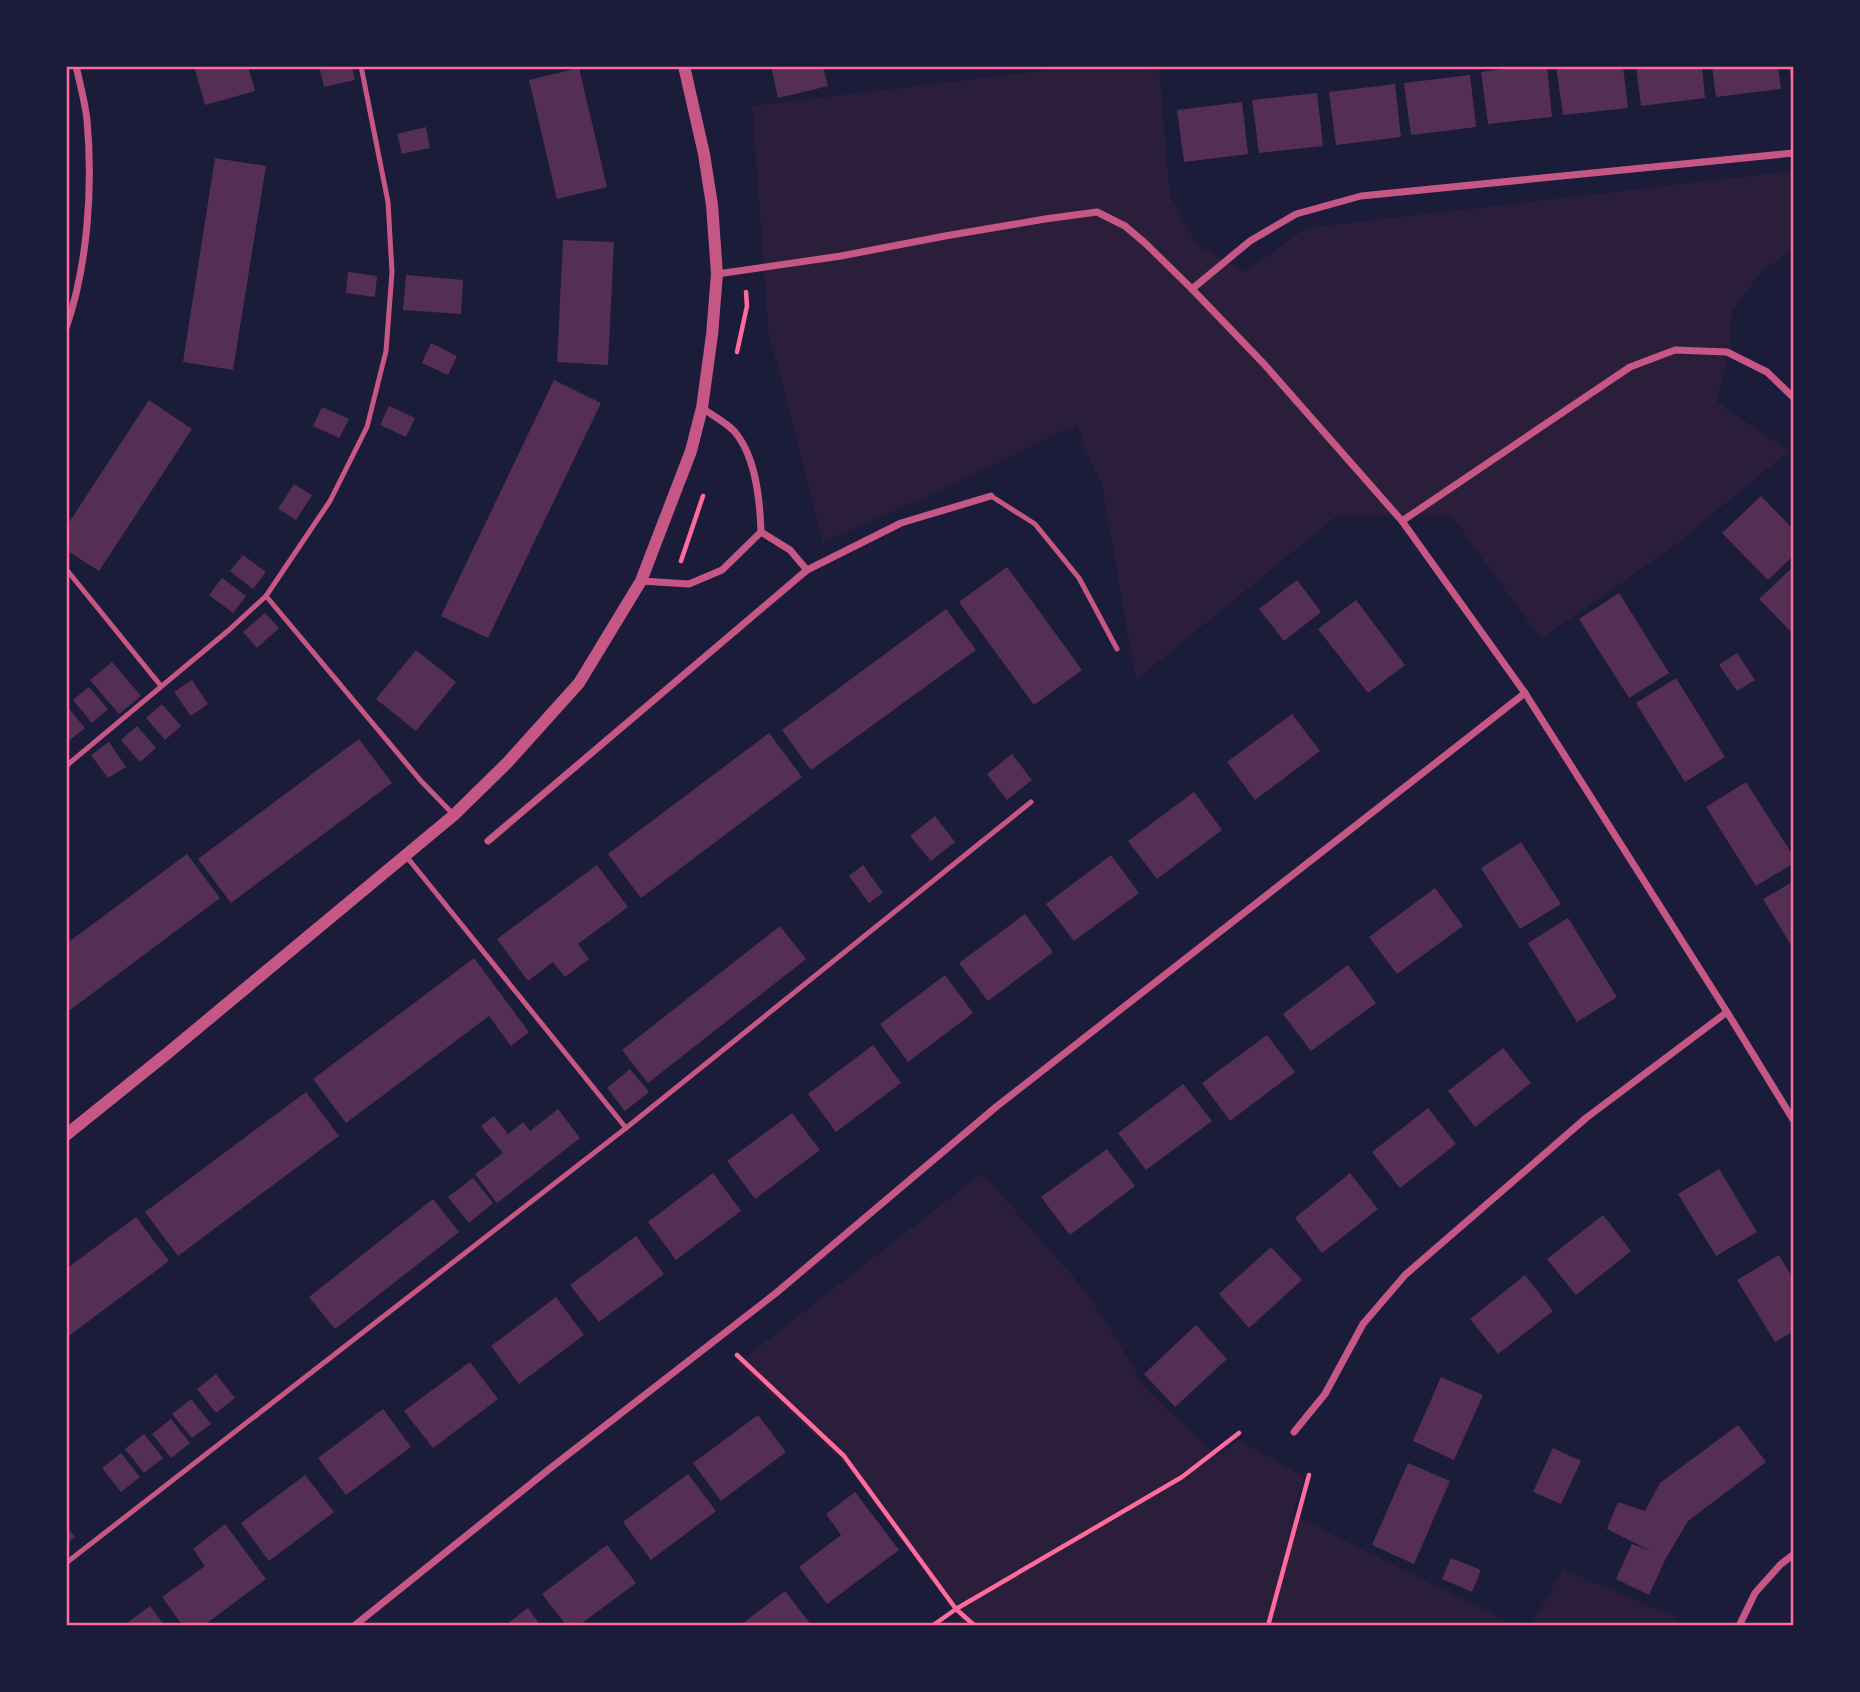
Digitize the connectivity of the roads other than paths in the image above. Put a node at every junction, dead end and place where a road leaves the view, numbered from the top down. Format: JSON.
{"nodes":[{"id":1,"x":76,"y":66,"type":"edge"},
{"id":2,"x":361,"y":66,"type":"edge"},
{"id":3,"x":684,"y":66,"type":"edge"},
{"id":4,"x":1794,"y":153,"type":"edge"},
{"id":5,"x":717,"y":274,"type":"junction"},
{"id":6,"x":1192,"y":289,"type":"junction"},
{"id":7,"x":66,"y":328,"type":"edge"},
{"id":8,"x":1794,"y":398,"type":"edge"},
{"id":9,"x":702,"y":408,"type":"junction"},
{"id":10,"x":992,"y":496,"type":"joint"},
{"id":11,"x":1402,"y":521,"type":"junction"},
{"id":12,"x":761,"y":532,"type":"junction"},
{"id":13,"x":66,"y":569,"type":"edge"},
{"id":14,"x":807,"y":570,"type":"junction"},
{"id":15,"x":641,"y":581,"type":"junction"},
{"id":16,"x":266,"y":596,"type":"junction"},
{"id":17,"x":1117,"y":649,"type":"dead end"},
{"id":18,"x":160,"y":686,"type":"junction"},
{"id":19,"x":1525,"y":693,"type":"junction"},
{"id":20,"x":66,"y":766,"type":"edge"},
{"id":21,"x":1031,"y":802,"type":"dead end"},
{"id":22,"x":454,"y":815,"type":"junction"},
{"id":23,"x":488,"y":841,"type":"dead end"},
{"id":24,"x":406,"y":856,"type":"junction"},
{"id":25,"x":1727,"y":1012,"type":"junction"},
{"id":26,"x":1794,"y":1121,"type":"edge"},
{"id":27,"x":626,"y":1128,"type":"junction"},
{"id":28,"x":66,"y":1135,"type":"edge"},
{"id":29,"x":1294,"y":1432,"type":"dead end"},
{"id":30,"x":1794,"y":1554,"type":"edge"},
{"id":31,"x":66,"y":1563,"type":"edge"},
{"id":32,"x":354,"y":1626,"type":"edge"},
{"id":33,"x":1740,"y":1626,"type":"edge"}],
"edges":[{"from":1,"to":7,"type":"street"},
{"from":2,"to":16,"type":"lane"},
{"from":3,"to":5,"type":"street"},
{"from":4,"to":6,"type":"street"},
{"from":5,"to":6,"type":"street"},
{"from":5,"to":9,"type":"street"},
{"from":6,"to":11,"type":"street"},
{"from":8,"to":11,"type":"street"},
{"from":9,"to":12,"type":"street"},
{"from":9,"to":15,"type":"street"},
{"from":10,"to":14,"type":"street"},
{"from":10,"to":17,"type":"lane"},
{"from":11,"to":19,"type":"street"},
{"from":12,"to":14,"type":"street"},
{"from":12,"to":15,"type":"street"},
{"from":13,"to":18,"type":"lane"},
{"from":14,"to":23,"type":"street"},
{"from":15,"to":22,"type":"street"},
{"from":16,"to":18,"type":"lane"},
{"from":16,"to":22,"type":"lane"},
{"from":18,"to":20,"type":"lane"},
{"from":19,"to":25,"type":"street"},
{"from":19,"to":32,"type":"street"},
{"from":21,"to":27,"type":"lane"},
{"from":22,"to":24,"type":"street"},
{"from":24,"to":27,"type":"lane"},
{"from":24,"to":28,"type":"street"},
{"from":25,"to":26,"type":"street"},
{"from":25,"to":29,"type":"street"},
{"from":27,"to":31,"type":"lane"},
{"from":30,"to":33,"type":"street"}]}
